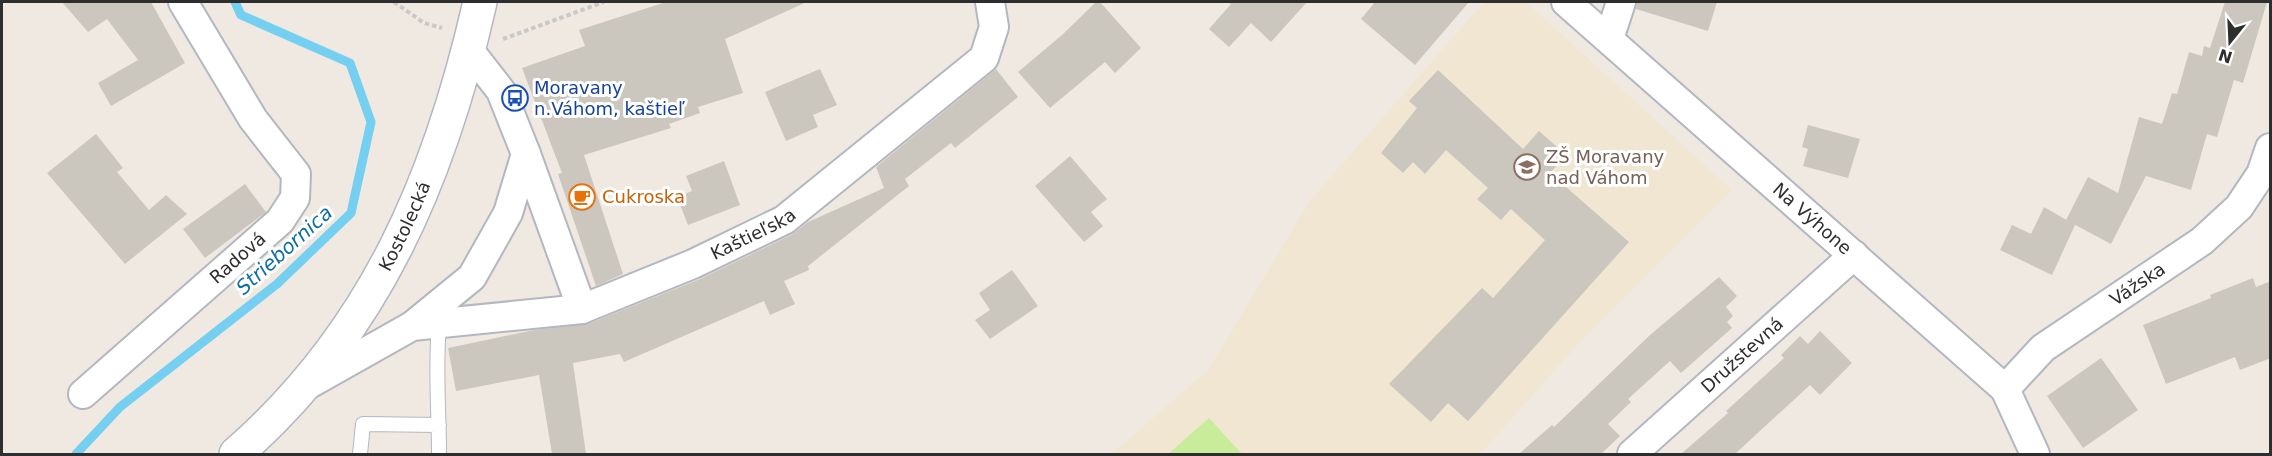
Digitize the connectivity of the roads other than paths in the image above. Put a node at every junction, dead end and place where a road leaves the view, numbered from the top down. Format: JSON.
{"nodes":[{"id":1,"x":183,"y":2,"type":"edge"},
{"id":2,"x":480,"y":2,"type":"edge"},
{"id":3,"x":991,"y":2,"type":"edge"},
{"id":4,"x":1566,"y":2,"type":"edge"},
{"id":5,"x":1621,"y":2,"type":"edge"},
{"id":6,"x":1609,"y":39,"type":"junction"},
{"id":7,"x":469,"y":50,"type":"junction"},
{"id":8,"x":526,"y":154,"type":"junction"},
{"id":9,"x":2267,"y":166,"type":"edge"},
{"id":10,"x":1854,"y":255,"type":"junction"},
{"id":11,"x":582,"y":309,"type":"junction"},
{"id":12,"x":425,"y":326,"type":"junction"},
{"id":13,"x":307,"y":385,"type":"junction"},
{"id":14,"x":2005,"y":389,"type":"junction"},
{"id":15,"x":83,"y":394,"type":"dead end"},
{"id":16,"x":439,"y":425,"type":"junction"},
{"id":17,"x":236,"y":454,"type":"edge"},
{"id":18,"x":360,"y":454,"type":"edge"},
{"id":19,"x":439,"y":454,"type":"edge"},
{"id":20,"x":1632,"y":454,"type":"edge"},
{"id":21,"x":2035,"y":454,"type":"edge"}],
"edges":[{"from":1,"to":15,"type":"street","name":"Radová"},
{"from":2,"to":7,"type":"main road","name":"Kostolecká"},
{"from":3,"to":11,"type":"street","name":"Kaštieľska"},
{"from":4,"to":6,"type":"street","name":"Na Výhone"},
{"from":5,"to":6,"type":"street"},
{"from":6,"to":10,"type":"street","name":"Na Výhone"},
{"from":7,"to":8,"type":"street"},
{"from":7,"to":13,"type":"main road","name":"Kostolecká"},
{"from":8,"to":11,"type":"street"},
{"from":8,"to":12,"type":"street","name":"Kostolecká"},
{"from":9,"to":14,"type":"street","name":"Vážska"},
{"from":10,"to":14,"type":"street","name":"Na Výhone"},
{"from":10,"to":20,"type":"street","name":"Družstevná"},
{"from":11,"to":12,"type":"street","name":"Kostolecká"},
{"from":12,"to":13,"type":"street","name":"Kostolecká"},
{"from":12,"to":16,"type":"lane"},
{"from":13,"to":17,"type":"main road","name":"Kostolecká"},
{"from":14,"to":21,"type":"street","name":"Na Výhone"},
{"from":16,"to":18,"type":"lane"},
{"from":16,"to":19,"type":"lane"}]}
